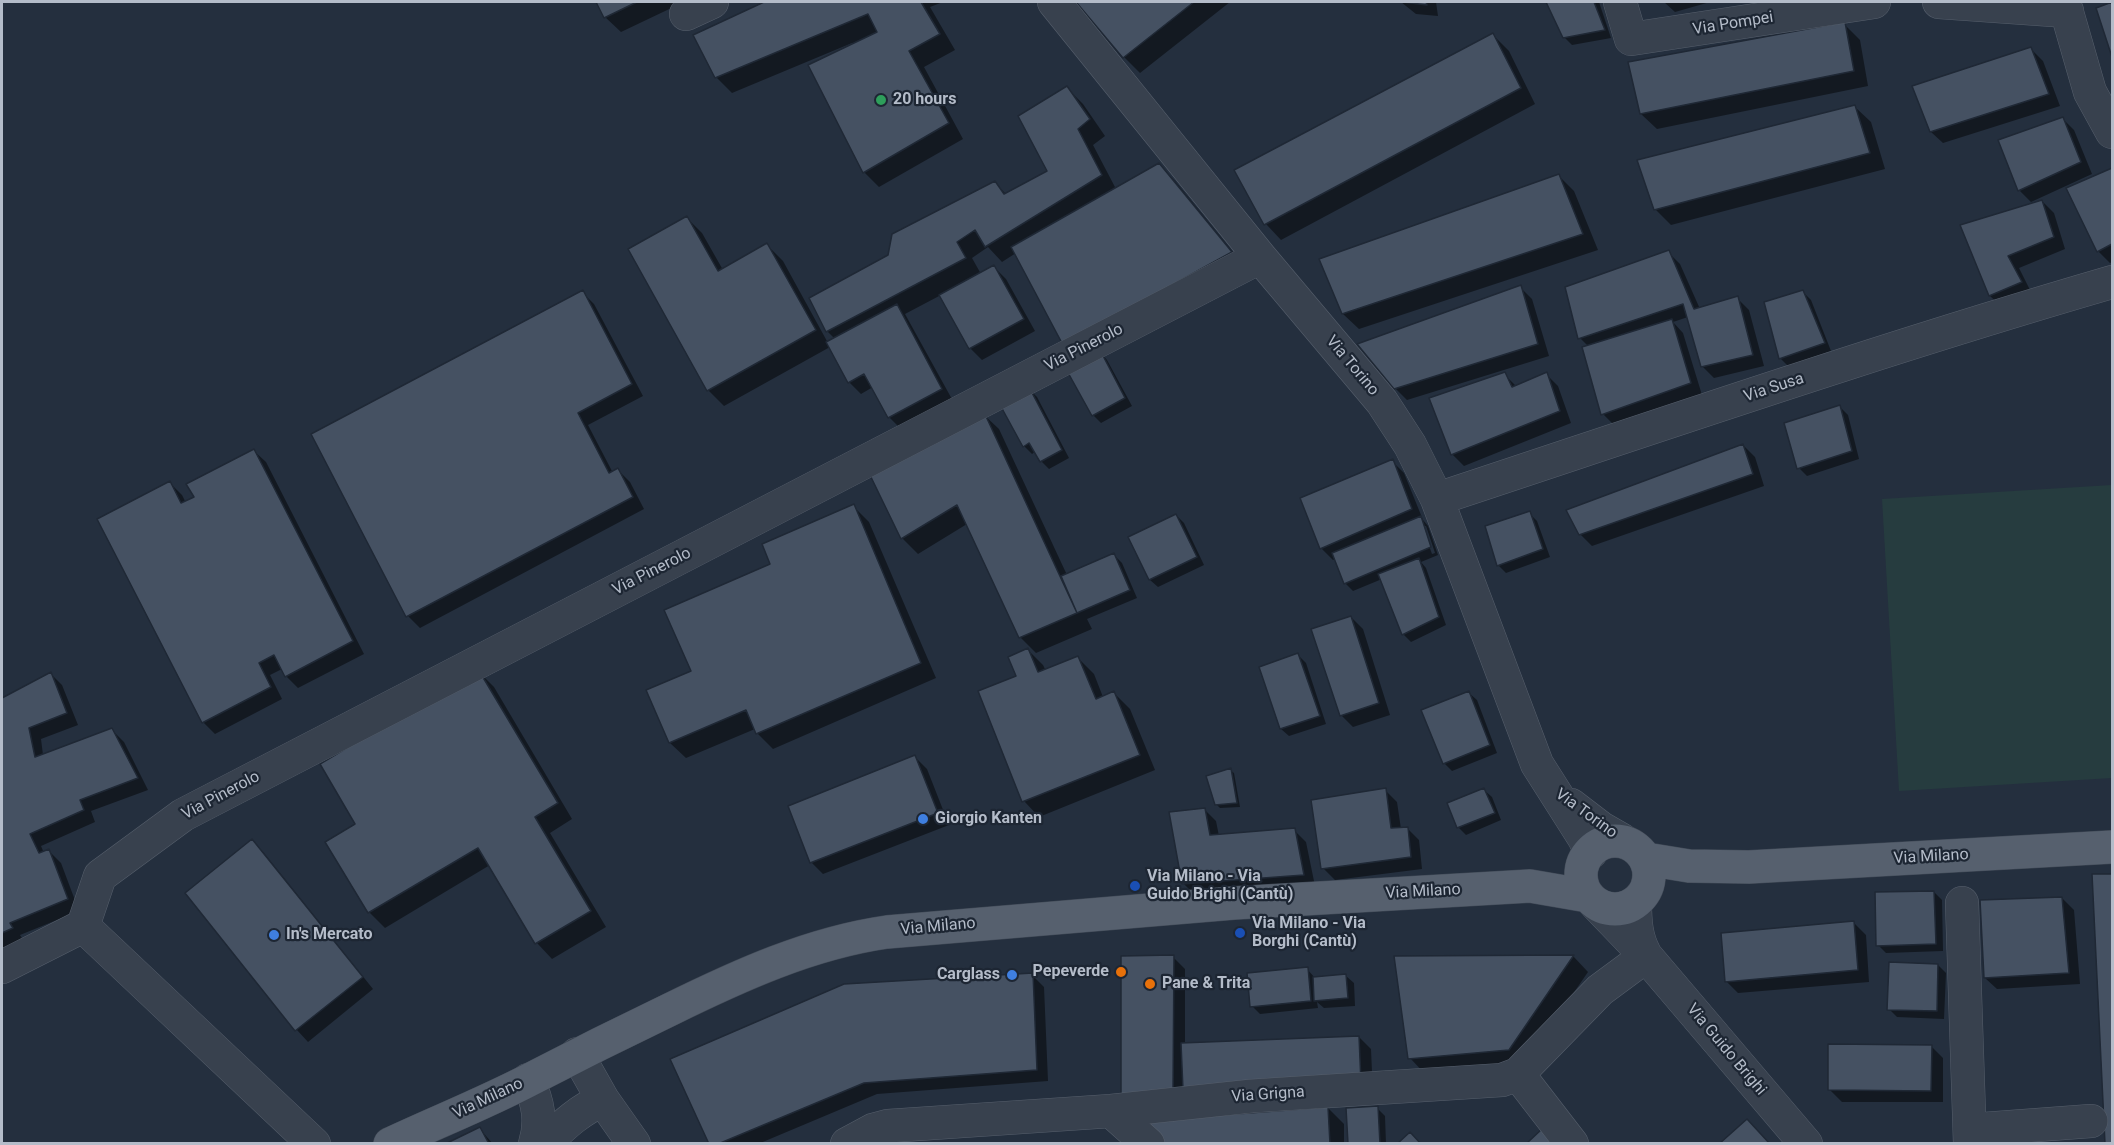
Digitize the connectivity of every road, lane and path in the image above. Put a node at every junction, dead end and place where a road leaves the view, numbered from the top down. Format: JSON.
{"nodes":[{"id":1,"x":1054,"y":2,"type":"edge"},
{"id":2,"x":1620,"y":2,"type":"edge"},
{"id":3,"x":1874,"y":2,"type":"edge"},
{"id":4,"x":1939,"y":2,"type":"edge"},
{"id":5,"x":2065,"y":6,"type":"edge"},
{"id":6,"x":2112,"y":132,"type":"edge"},
{"id":7,"x":1260,"y":257,"type":"junction"},
{"id":8,"x":2112,"y":282,"type":"edge"},
{"id":9,"x":1437,"y":500,"type":"junction"},
{"id":10,"x":1551,"y":788,"type":"junction"},
{"id":11,"x":2112,"y":847,"type":"edge"},
{"id":12,"x":1634,"y":850,"type":"junction"},
{"id":13,"x":1749,"y":867,"type":"junction"},
{"id":14,"x":1589,"y":879,"type":"junction"},
{"id":15,"x":1638,"y":899,"type":"junction"},
{"id":16,"x":1962,"y":903,"type":"dead end"},
{"id":17,"x":83,"y":926,"type":"junction"},
{"id":18,"x":1646,"y":956,"type":"junction"},
{"id":19,"x":2,"y":968,"type":"edge"},
{"id":20,"x":577,"y":1054,"type":"junction"},
{"id":21,"x":1518,"y":1074,"type":"junction"},
{"id":22,"x":528,"y":1080,"type":"junction"},
{"id":23,"x":603,"y":1100,"type":"junction"},
{"id":24,"x":1111,"y":1111,"type":"junction"},
{"id":25,"x":2091,"y":1121,"type":"dead end"},
{"id":26,"x":1970,"y":1137,"type":"edge"},
{"id":27,"x":856,"y":1141,"type":"edge"},
{"id":28,"x":314,"y":1143,"type":"edge"},
{"id":29,"x":390,"y":1143,"type":"edge"},
{"id":30,"x":535,"y":1143,"type":"edge"},
{"id":31,"x":544,"y":1143,"type":"edge"},
{"id":32,"x":634,"y":1143,"type":"edge"},
{"id":33,"x":1148,"y":1143,"type":"edge"},
{"id":34,"x":1572,"y":1143,"type":"edge"},
{"id":35,"x":1806,"y":1143,"type":"edge"}],
"edges":[{"from":1,"to":7,"type":"street","name":"Via Torino"},
{"from":2,"to":3,"type":"street","name":"Via Pompei"},
{"from":4,"to":5,"type":"street"},
{"from":5,"to":6,"type":"street"},
{"from":7,"to":9,"type":"street","name":"Via Torino"},
{"from":7,"to":17,"type":"street","name":"Via Pinerolo"},
{"from":8,"to":9,"type":"street","name":"Via Susa"},
{"from":9,"to":10,"type":"street","name":"Via Torino"},
{"from":10,"to":12,"type":"street","name":"Via Torino"},
{"from":10,"to":14,"type":"street","name":"Via Torino"},
{"from":11,"to":13,"type":"main road","name":"Via Milano"},
{"from":12,"to":13,"type":"main road","name":"Via Milano"},
{"from":12,"to":14,"type":"main road"},
{"from":12,"to":15,"type":"main road"},
{"from":13,"to":15,"type":"main road","name":"Via Milano"},
{"from":14,"to":15,"type":"main road","name":"Via Milano"},
{"from":14,"to":18,"type":"street","name":"Via Guido Brighi"},
{"from":14,"to":20,"type":"main road","name":"Via Milano"},
{"from":15,"to":18,"type":"street","name":"Via Guido Brighi"},
{"from":16,"to":26,"type":"street"},
{"from":17,"to":19,"type":"street"},
{"from":17,"to":28,"type":"street"},
{"from":18,"to":21,"type":"street"},
{"from":18,"to":35,"type":"street","name":"Via Guido Brighi"},
{"from":20,"to":22,"type":"main road","name":"Via Milano"},
{"from":20,"to":23,"type":"street"},
{"from":21,"to":24,"type":"street","name":"Via Grigna"},
{"from":21,"to":34,"type":"street"},
{"from":22,"to":29,"type":"main road","name":"Via Milano"},
{"from":22,"to":30,"type":"street"},
{"from":23,"to":31,"type":"street"},
{"from":23,"to":32,"type":"street"},
{"from":24,"to":27,"type":"street","name":"Via Grigna"},
{"from":24,"to":33,"type":"street"},
{"from":25,"to":26,"type":"street"}]}
